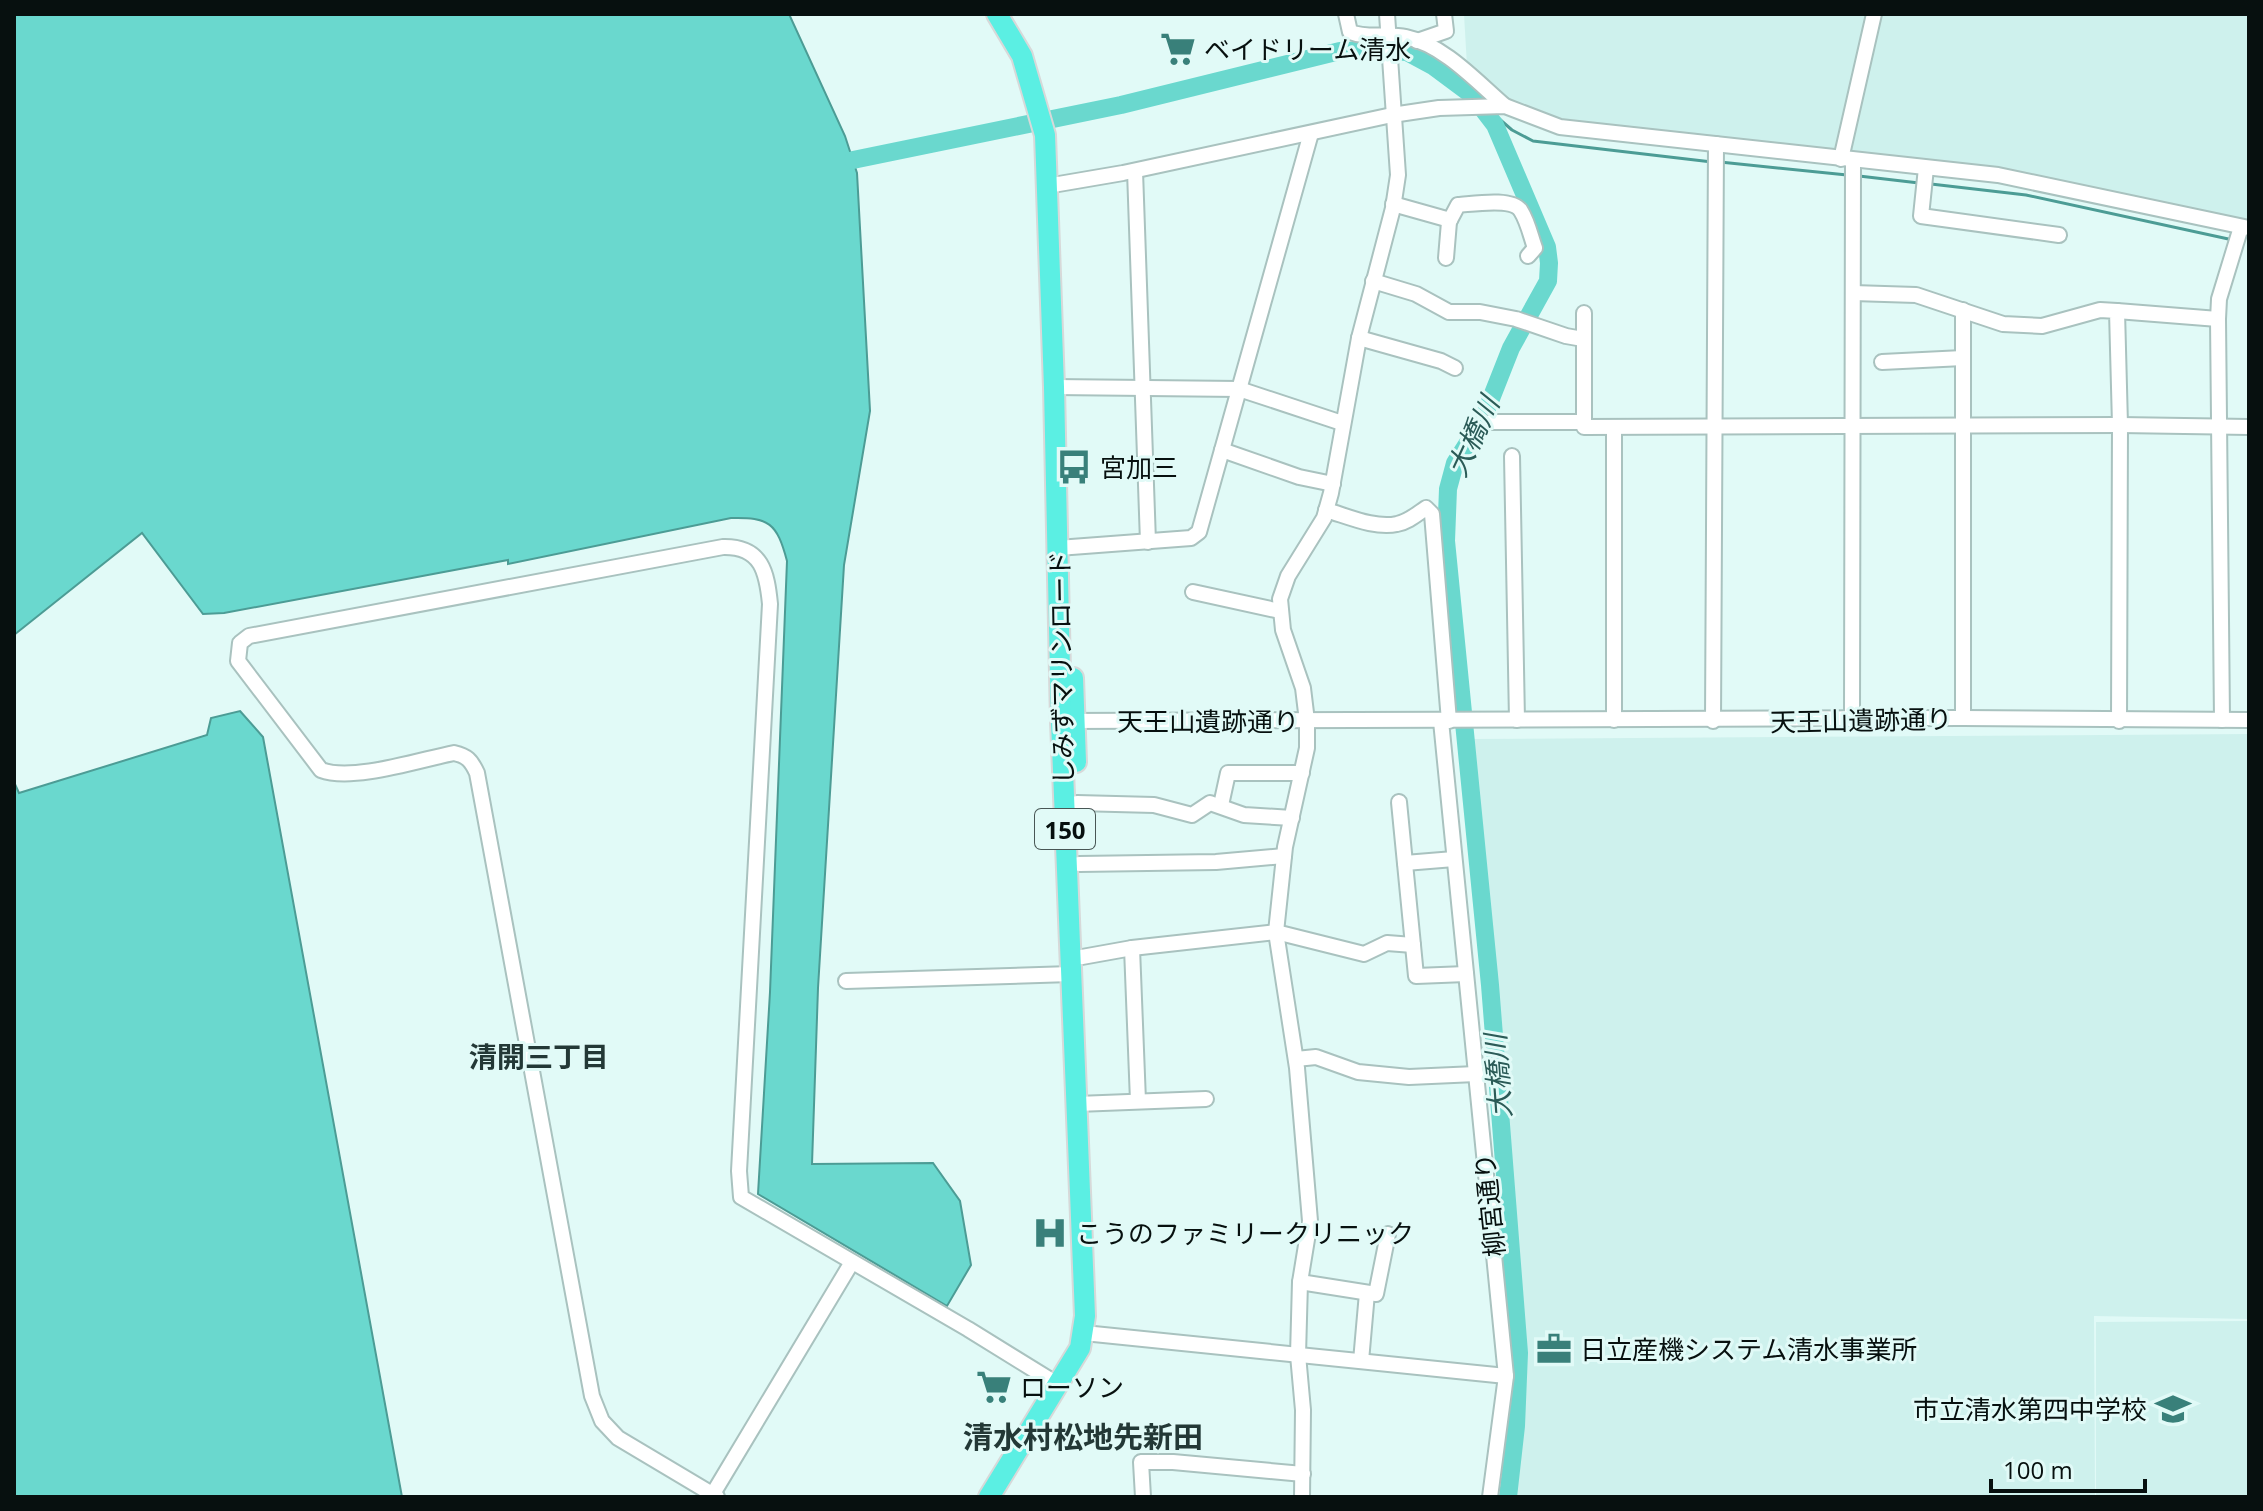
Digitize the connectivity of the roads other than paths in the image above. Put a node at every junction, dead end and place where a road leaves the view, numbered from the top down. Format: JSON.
{"nodes":[{"id":1,"x":997,"y":14,"type":"edge"},
{"id":2,"x":1008,"y":14,"type":"edge"},
{"id":3,"x":1346,"y":14,"type":"edge"},
{"id":4,"x":1387,"y":14,"type":"edge"},
{"id":5,"x":1444,"y":14,"type":"edge"},
{"id":6,"x":1874,"y":14,"type":"edge"},
{"id":7,"x":1388,"y":37,"type":"junction"},
{"id":8,"x":1417,"y":41,"type":"junction"},
{"id":9,"x":1043,"y":102,"type":"junction"},
{"id":10,"x":1499,"y":105,"type":"junction"},
{"id":11,"x":1392,"y":115,"type":"junction"},
{"id":12,"x":1311,"y":133,"type":"junction"},
{"id":13,"x":1716,"y":144,"type":"junction"},
{"id":14,"x":1847,"y":160,"type":"junction"},
{"id":15,"x":1926,"y":168,"type":"junction"},
{"id":16,"x":1135,"y":171,"type":"junction"},
{"id":17,"x":1053,"y":186,"type":"junction"},
{"id":18,"x":1393,"y":204,"type":"junction"},
{"id":19,"x":1450,"y":220,"type":"junction"},
{"id":20,"x":2245,"y":227,"type":"edge"},
{"id":21,"x":2059,"y":235,"type":"dead end"},
{"id":22,"x":1528,"y":256,"type":"dead end"},
{"id":23,"x":1446,"y":258,"type":"dead end"},
{"id":24,"x":1373,"y":281,"type":"junction"},
{"id":25,"x":1853,"y":293,"type":"junction"},
{"id":26,"x":1963,"y":310,"type":"junction"},
{"id":27,"x":2117,"y":311,"type":"junction"},
{"id":28,"x":1584,"y":313,"type":"dead end"},
{"id":29,"x":2218,"y":319,"type":"junction"},
{"id":30,"x":1359,"y":338,"type":"junction"},
{"id":31,"x":1583,"y":339,"type":"junction"},
{"id":32,"x":1963,"y":358,"type":"junction"},
{"id":33,"x":1882,"y":362,"type":"dead end"},
{"id":34,"x":1455,"y":368,"type":"dead end"},
{"id":35,"x":1060,"y":387,"type":"junction"},
{"id":36,"x":1143,"y":387,"type":"junction"},
{"id":37,"x":1239,"y":389,"type":"junction"},
{"id":38,"x":1491,"y":422,"type":"dead end"},
{"id":39,"x":1584,"y":422,"type":"junction"},
{"id":40,"x":1342,"y":423,"type":"junction"},
{"id":41,"x":1853,"y":425,"type":"junction"},
{"id":42,"x":1962,"y":425,"type":"junction"},
{"id":43,"x":2120,"y":425,"type":"junction"},
{"id":44,"x":1716,"y":426,"type":"junction"},
{"id":45,"x":2220,"y":426,"type":"junction"},
{"id":46,"x":1614,"y":427,"type":"junction"},
{"id":47,"x":2249,"y":427,"type":"edge"},
{"id":48,"x":1222,"y":450,"type":"junction"},
{"id":49,"x":1512,"y":456,"type":"dead end"},
{"id":50,"x":1333,"y":484,"type":"junction"},
{"id":51,"x":1326,"y":510,"type":"junction"},
{"id":52,"x":1148,"y":542,"type":"junction"},
{"id":53,"x":1064,"y":548,"type":"junction"},
{"id":54,"x":1193,"y":592,"type":"dead end"},
{"id":55,"x":1280,"y":611,"type":"junction"},
{"id":56,"x":1963,"y":718,"type":"junction"},
{"id":57,"x":1068,"y":720,"type":"junction"},
{"id":58,"x":1517,"y":720,"type":"junction"},
{"id":59,"x":1614,"y":720,"type":"junction"},
{"id":60,"x":1852,"y":720,"type":"junction"},
{"id":61,"x":2222,"y":720,"type":"junction"},
{"id":62,"x":2249,"y":720,"type":"edge"},
{"id":63,"x":1307,"y":721,"type":"junction"},
{"id":64,"x":1447,"y":721,"type":"junction"},
{"id":65,"x":1713,"y":721,"type":"junction"},
{"id":66,"x":2119,"y":721,"type":"junction"},
{"id":67,"x":1302,"y":773,"type":"junction"},
{"id":68,"x":1399,"y":802,"type":"dead end"},
{"id":69,"x":1077,"y":803,"type":"junction"},
{"id":70,"x":1221,"y":805,"type":"junction"},
{"id":71,"x":1292,"y":818,"type":"junction"},
{"id":72,"x":1284,"y":856,"type":"junction"},
{"id":73,"x":1454,"y":859,"type":"junction"},
{"id":74,"x":1405,"y":863,"type":"junction"},
{"id":75,"x":1079,"y":864,"type":"junction"},
{"id":76,"x":1276,"y":932,"type":"junction"},
{"id":77,"x":1413,"y":945,"type":"junction"},
{"id":78,"x":1132,"y":948,"type":"junction"},
{"id":79,"x":1076,"y":965,"type":"junction"},
{"id":80,"x":1466,"y":974,"type":"junction"},
{"id":81,"x":846,"y":981,"type":"dead end"},
{"id":82,"x":1296,"y":1059,"type":"junction"},
{"id":83,"x":1476,"y":1074,"type":"junction"},
{"id":84,"x":1206,"y":1099,"type":"dead end"},
{"id":85,"x":1138,"y":1101,"type":"junction"},
{"id":86,"x":1082,"y":1104,"type":"junction"},
{"id":87,"x":1388,"y":1234,"type":"dead end"},
{"id":88,"x":852,"y":1262,"type":"junction"},
{"id":89,"x":1300,"y":1282,"type":"junction"},
{"id":90,"x":1367,"y":1293,"type":"junction"},
{"id":91,"x":1089,"y":1333,"type":"junction"},
{"id":92,"x":1298,"y":1355,"type":"junction"},
{"id":93,"x":1361,"y":1361,"type":"junction"},
{"id":94,"x":1506,"y":1376,"type":"junction"},
{"id":95,"x":1057,"y":1384,"type":"junction"},
{"id":96,"x":1303,"y":1474,"type":"junction"},
{"id":97,"x":714,"y":1496,"type":"edge"},
{"id":98,"x":989,"y":1497,"type":"edge"},
{"id":99,"x":1003,"y":1497,"type":"edge"},
{"id":100,"x":1143,"y":1497,"type":"edge"},
{"id":101,"x":1302,"y":1497,"type":"edge"},
{"id":102,"x":1490,"y":1497,"type":"edge"}],
"edges":[{"from":1,"to":9,"type":"highway","name":"しみずマリンロード","number":"150"},
{"from":2,"to":9,"type":"highway","name":"しみずマリンロード","number":"150"},
{"from":3,"to":7,"type":"street"},
{"from":4,"to":7,"type":"street"},
{"from":5,"to":8,"type":"street"},
{"from":6,"to":14,"type":"street"},
{"from":7,"to":8,"type":"street"},
{"from":7,"to":11,"type":"street"},
{"from":8,"to":10,"type":"street"},
{"from":9,"to":17,"type":"highway","name":"しみずマリンロード","number":"150"},
{"from":10,"to":11,"type":"street"},
{"from":10,"to":13,"type":"street"},
{"from":11,"to":12,"type":"street"},
{"from":11,"to":18,"type":"street"},
{"from":12,"to":16,"type":"street"},
{"from":12,"to":37,"type":"street"},
{"from":13,"to":14,"type":"street"},
{"from":13,"to":44,"type":"street"},
{"from":14,"to":15,"type":"street"},
{"from":14,"to":25,"type":"street"},
{"from":15,"to":20,"type":"street"},
{"from":15,"to":21,"type":"street"},
{"from":16,"to":17,"type":"street"},
{"from":16,"to":36,"type":"street"},
{"from":17,"to":35,"type":"highway","name":"しみずマリンロード","number":"150"},
{"from":18,"to":19,"type":"street"},
{"from":18,"to":24,"type":"street"},
{"from":19,"to":22,"type":"street"},
{"from":19,"to":23,"type":"street"},
{"from":20,"to":29,"type":"street"},
{"from":24,"to":30,"type":"street"},
{"from":24,"to":31,"type":"street"},
{"from":25,"to":26,"type":"street"},
{"from":25,"to":41,"type":"street"},
{"from":26,"to":27,"type":"street"},
{"from":26,"to":32,"type":"street"},
{"from":27,"to":29,"type":"street"},
{"from":27,"to":43,"type":"street"},
{"from":28,"to":31,"type":"street"},
{"from":29,"to":45,"type":"street"},
{"from":30,"to":34,"type":"street"},
{"from":30,"to":40,"type":"street"},
{"from":31,"to":39,"type":"street"},
{"from":32,"to":33,"type":"street"},
{"from":32,"to":42,"type":"street"},
{"from":35,"to":36,"type":"street"},
{"from":35,"to":53,"type":"highway","name":"しみずマリンロード","number":"150"},
{"from":36,"to":37,"type":"street"},
{"from":36,"to":52,"type":"street"},
{"from":37,"to":40,"type":"street"},
{"from":37,"to":48,"type":"street"},
{"from":38,"to":39,"type":"street"},
{"from":39,"to":46,"type":"street"},
{"from":40,"to":50,"type":"street"},
{"from":41,"to":42,"type":"street"},
{"from":41,"to":44,"type":"street"},
{"from":41,"to":60,"type":"street"},
{"from":42,"to":43,"type":"street"},
{"from":42,"to":56,"type":"street"},
{"from":43,"to":45,"type":"street"},
{"from":43,"to":66,"type":"street"},
{"from":44,"to":46,"type":"street"},
{"from":44,"to":65,"type":"street"},
{"from":45,"to":47,"type":"street"},
{"from":45,"to":61,"type":"street"},
{"from":46,"to":59,"type":"street"},
{"from":48,"to":50,"type":"street"},
{"from":48,"to":52,"type":"street"},
{"from":49,"to":58,"type":"street"},
{"from":50,"to":51,"type":"street"},
{"from":51,"to":55,"type":"street"},
{"from":51,"to":64,"type":"street","name":"柳宮通り"},
{"from":52,"to":53,"type":"street"},
{"from":53,"to":57,"type":"highway","name":"しみずマリンロード","number":"150"},
{"from":54,"to":55,"type":"street"},
{"from":55,"to":63,"type":"street"},
{"from":56,"to":60,"type":"street","name":"天王山遺跡通り"},
{"from":56,"to":66,"type":"street","name":"天王山遺跡通り"},
{"from":57,"to":63,"type":"street","name":"天王山遺跡通り"},
{"from":57,"to":69,"type":"highway","name":"しみずマリンロード","number":"150"},
{"from":57,"to":79,"type":"highway","name":"しみずマリンロード","number":"150"},
{"from":58,"to":59,"type":"street","name":"天王山遺跡通り"},
{"from":58,"to":64,"type":"street","name":"天王山遺跡通り"},
{"from":59,"to":65,"type":"street","name":"天王山遺跡通り"},
{"from":60,"to":65,"type":"street","name":"天王山遺跡通り"},
{"from":61,"to":62,"type":"street","name":"天王山遺跡通り"},
{"from":61,"to":66,"type":"street","name":"天王山遺跡通り"},
{"from":63,"to":64,"type":"street","name":"天王山遺跡通り"},
{"from":63,"to":67,"type":"street"},
{"from":64,"to":73,"type":"street","name":"柳宮通り"},
{"from":67,"to":70,"type":"street"},
{"from":67,"to":71,"type":"street"},
{"from":68,"to":74,"type":"street"},
{"from":69,"to":70,"type":"street"},
{"from":69,"to":75,"type":"highway","name":"しみずマリンロード","number":"150"},
{"from":70,"to":71,"type":"street"},
{"from":71,"to":72,"type":"street"},
{"from":72,"to":75,"type":"street"},
{"from":72,"to":76,"type":"street"},
{"from":73,"to":74,"type":"street"},
{"from":73,"to":80,"type":"street","name":"柳宮通り"},
{"from":74,"to":77,"type":"street"},
{"from":75,"to":79,"type":"highway","name":"しみずマリンロード","number":"150"},
{"from":76,"to":77,"type":"street"},
{"from":76,"to":78,"type":"street"},
{"from":76,"to":82,"type":"street"},
{"from":77,"to":80,"type":"street"},
{"from":78,"to":79,"type":"street"},
{"from":78,"to":85,"type":"street"},
{"from":79,"to":81,"type":"street"},
{"from":79,"to":86,"type":"highway","name":"しみずマリンロード","number":"150"},
{"from":80,"to":83,"type":"street","name":"柳宮通り"},
{"from":82,"to":83,"type":"street"},
{"from":82,"to":89,"type":"street"},
{"from":83,"to":94,"type":"street","name":"柳宮通り"},
{"from":84,"to":85,"type":"street"},
{"from":85,"to":86,"type":"street"},
{"from":86,"to":91,"type":"highway","name":"しみずマリンロード","number":"150"},
{"from":87,"to":90,"type":"street"},
{"from":88,"to":95,"type":"street"},
{"from":88,"to":97,"type":"street"},
{"from":88,"to":97,"type":"street"},
{"from":89,"to":90,"type":"street"},
{"from":89,"to":92,"type":"street"},
{"from":90,"to":93,"type":"street"},
{"from":91,"to":92,"type":"street"},
{"from":91,"to":95,"type":"highway","name":"しみずマリンロード","number":"150"},
{"from":91,"to":99,"type":"highway","name":"しみずマリンロード","number":"150"},
{"from":92,"to":93,"type":"street"},
{"from":92,"to":96,"type":"street"},
{"from":93,"to":94,"type":"street"},
{"from":94,"to":102,"type":"street","name":"柳宮通り"},
{"from":95,"to":98,"type":"highway","name":"しみずマリンロード","number":"150"},
{"from":96,"to":100,"type":"street"},
{"from":96,"to":101,"type":"street"}]}
